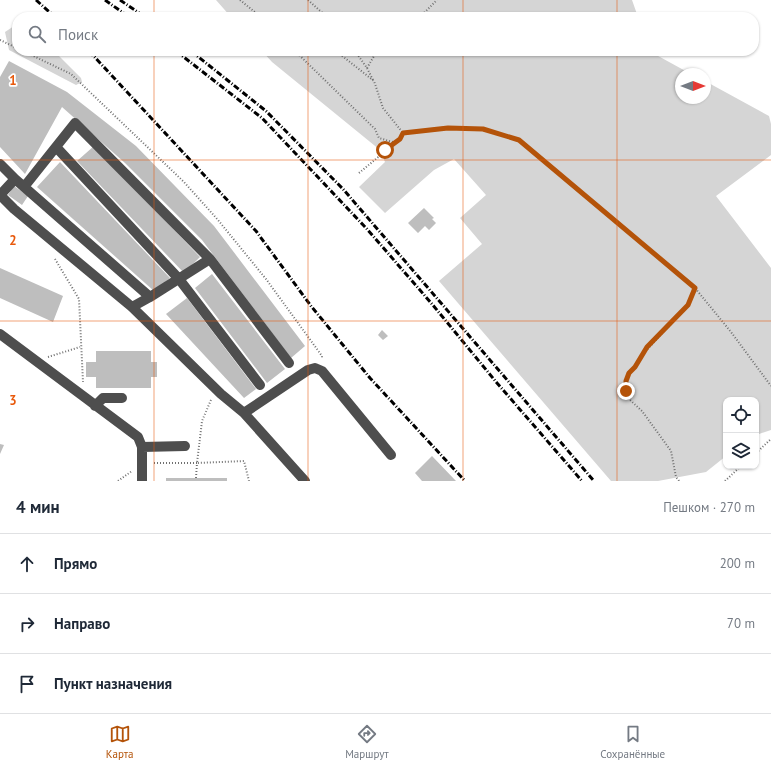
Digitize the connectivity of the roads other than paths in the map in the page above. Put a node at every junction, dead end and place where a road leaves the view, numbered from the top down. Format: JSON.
{"nodes":[{"id":1,"x":56,"y":147,"type":"junction"},
{"id":2,"x":0,"y":164,"type":"edge"},
{"id":3,"x":15,"y":179,"type":"junction"},
{"id":4,"x":24,"y":187,"type":"junction"},
{"id":5,"x":0,"y":195,"type":"edge"},
{"id":6,"x":210,"y":259,"type":"junction"},
{"id":7,"x":180,"y":279,"type":"junction"},
{"id":8,"x":150,"y":297,"type":"junction"},
{"id":9,"x":132,"y":307,"type":"junction"},
{"id":10,"x":0,"y":334,"type":"edge"},
{"id":11,"x":289,"y":363,"type":"dead end"},
{"id":12,"x":260,"y":384,"type":"dead end"},
{"id":13,"x":122,"y":398,"type":"dead end"},
{"id":14,"x":95,"y":406,"type":"junction"},
{"id":15,"x":244,"y":413,"type":"junction"},
{"id":16,"x":185,"y":446,"type":"dead end"},
{"id":17,"x":142,"y":447,"type":"junction"},
{"id":18,"x":391,"y":455,"type":"dead end"},
{"id":19,"x":142,"y":481,"type":"edge"},
{"id":20,"x":305,"y":481,"type":"edge"}],
"edges":[{"from":1,"to":4,"type":"lane"},
{"from":1,"to":6,"type":"lane"},
{"from":1,"to":7,"type":"lane"},
{"from":2,"to":3,"type":"lane"},
{"from":3,"to":4,"type":"lane"},
{"from":3,"to":5,"type":"lane"},
{"from":4,"to":8,"type":"lane"},
{"from":5,"to":9,"type":"lane"},
{"from":6,"to":7,"type":"lane"},
{"from":6,"to":11,"type":"lane"},
{"from":7,"to":8,"type":"lane"},
{"from":7,"to":12,"type":"lane"},
{"from":8,"to":9,"type":"lane"},
{"from":9,"to":15,"type":"lane"},
{"from":10,"to":14,"type":"lane"},
{"from":13,"to":14,"type":"lane"},
{"from":14,"to":17,"type":"lane"},
{"from":15,"to":18,"type":"lane"},
{"from":15,"to":20,"type":"lane"},
{"from":16,"to":17,"type":"lane"},
{"from":17,"to":19,"type":"lane"}]}
